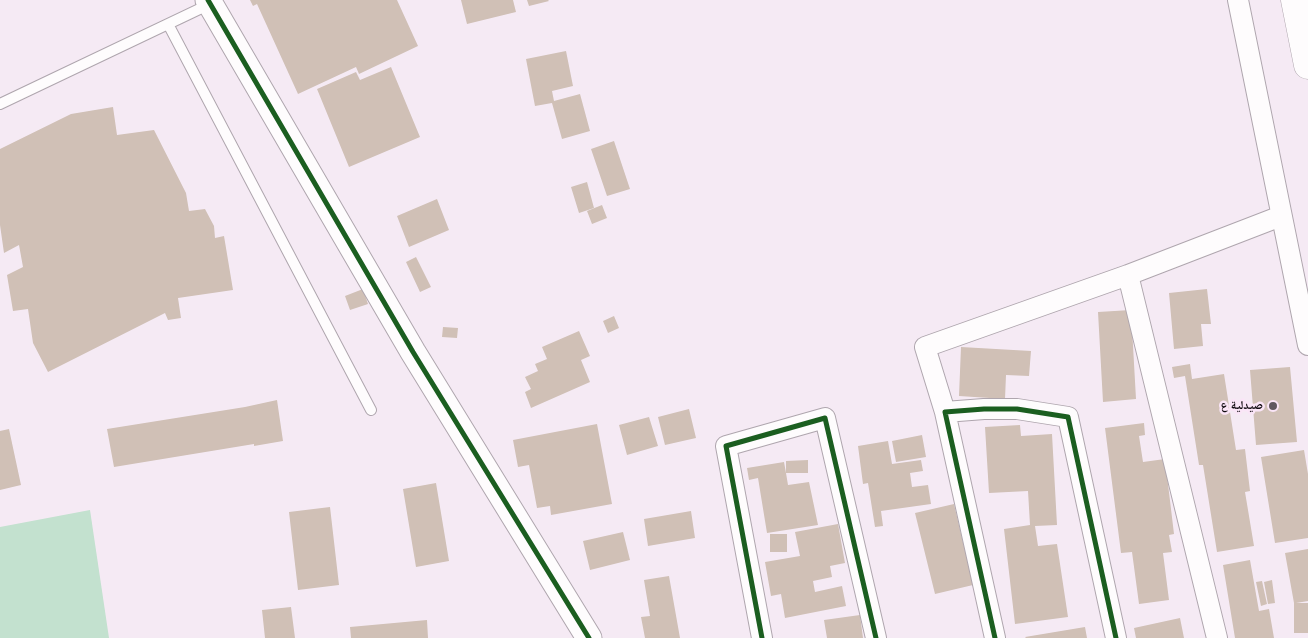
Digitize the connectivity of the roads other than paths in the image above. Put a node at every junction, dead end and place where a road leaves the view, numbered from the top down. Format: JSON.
{"nodes":[{"id":1,"x":1238,"y":0,"type":"edge"},
{"id":2,"x":1295,"y":0,"type":"edge"},
{"id":3,"x":209,"y":2,"type":"edge"},
{"id":4,"x":168,"y":24,"type":"junction"},
{"id":5,"x":1308,"y":65,"type":"edge"},
{"id":6,"x":0,"y":104,"type":"edge"},
{"id":7,"x":1281,"y":216,"type":"junction"},
{"id":8,"x":1128,"y":275,"type":"junction"},
{"id":9,"x":1308,"y":345,"type":"edge"},
{"id":10,"x":371,"y":410,"type":"dead end"},
{"id":11,"x":945,"y":412,"type":"junction"},
{"id":12,"x":589,"y":638,"type":"edge"},
{"id":13,"x":762,"y":638,"type":"edge"},
{"id":14,"x":876,"y":638,"type":"edge"},
{"id":15,"x":995,"y":638,"type":"edge"},
{"id":16,"x":1116,"y":638,"type":"edge"},
{"id":17,"x":1217,"y":638,"type":"edge"}],
"edges":[{"from":1,"to":7,"type":"street"},
{"from":2,"to":5,"type":"main road"},
{"from":3,"to":4,"type":"lane"},
{"from":3,"to":12,"type":"street"},
{"from":4,"to":6,"type":"lane"},
{"from":4,"to":10,"type":"lane"},
{"from":7,"to":8,"type":"street"},
{"from":7,"to":9,"type":"street"},
{"from":8,"to":11,"type":"street"},
{"from":8,"to":17,"type":"street"},
{"from":11,"to":15,"type":"street"},
{"from":11,"to":16,"type":"street"},
{"from":13,"to":14,"type":"street"}]}
